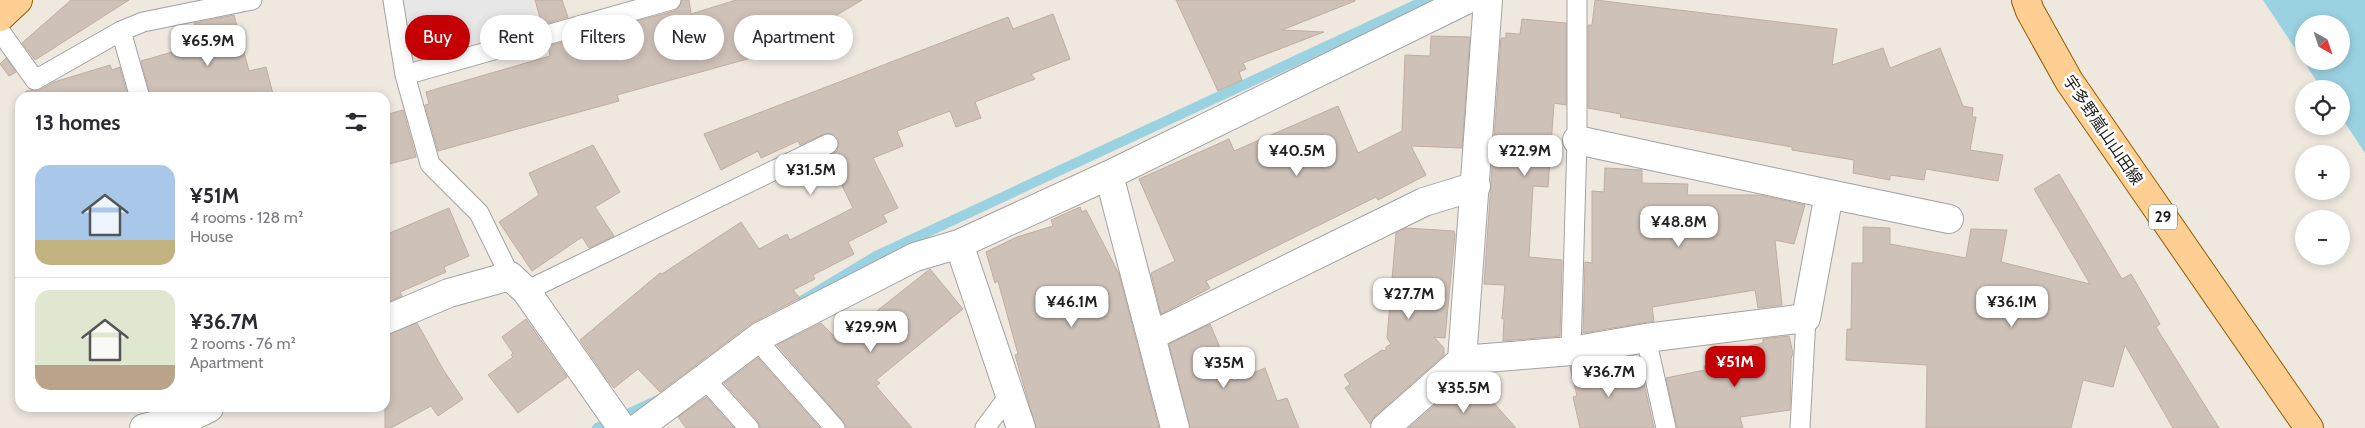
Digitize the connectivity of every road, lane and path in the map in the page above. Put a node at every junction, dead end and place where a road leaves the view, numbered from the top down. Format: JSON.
{"nodes":[{"id":1,"x":252,"y":0,"type":"edge"},
{"id":2,"x":393,"y":0,"type":"edge"},
{"id":3,"x":671,"y":0,"type":"edge"},
{"id":4,"x":1466,"y":0,"type":"edge"},
{"id":5,"x":1488,"y":0,"type":"edge"},
{"id":6,"x":1577,"y":0,"type":"edge"},
{"id":7,"x":2026,"y":0,"type":"edge"},
{"id":8,"x":5,"y":11,"type":"edge"},
{"id":9,"x":120,"y":30,"type":"junction"},
{"id":10,"x":405,"y":75,"type":"junction"},
{"id":11,"x":138,"y":92,"type":"edge"},
{"id":12,"x":1577,"y":140,"type":"junction"},
{"id":13,"x":828,"y":144,"type":"dead end"},
{"id":14,"x":1109,"y":175,"type":"junction"},
{"id":15,"x":1476,"y":186,"type":"junction"},
{"id":16,"x":1829,"y":194,"type":"junction"},
{"id":17,"x":1949,"y":218,"type":"dead end"},
{"id":18,"x":959,"y":244,"type":"junction"},
{"id":19,"x":518,"y":283,"type":"junction"},
{"id":20,"x":390,"y":318,"type":"edge"},
{"id":21,"x":1806,"y":318,"type":"junction"},
{"id":22,"x":1151,"y":336,"type":"junction"},
{"id":23,"x":1646,"y":338,"type":"junction"},
{"id":24,"x":756,"y":339,"type":"junction"},
{"id":25,"x":1571,"y":351,"type":"junction"},
{"id":26,"x":1462,"y":360,"type":"junction"},
{"id":27,"x":704,"y":378,"type":"junction"},
{"id":28,"x":1010,"y":393,"type":"junction"},
{"id":29,"x":200,"y":412,"type":"edge"},
{"id":30,"x":144,"y":428,"type":"edge"},
{"id":31,"x":622,"y":428,"type":"edge"},
{"id":32,"x":638,"y":428,"type":"edge"},
{"id":33,"x":749,"y":428,"type":"edge"},
{"id":34,"x":835,"y":428,"type":"edge"},
{"id":35,"x":984,"y":428,"type":"edge"},
{"id":36,"x":1021,"y":428,"type":"edge"},
{"id":37,"x":1175,"y":428,"type":"edge"},
{"id":38,"x":1385,"y":428,"type":"edge"},
{"id":39,"x":1666,"y":428,"type":"edge"},
{"id":40,"x":1800,"y":428,"type":"edge"},
{"id":41,"x":2309,"y":428,"type":"edge"}],
"edges":[{"from":1,"to":9,"type":"lane"},
{"from":2,"to":10,"type":"lane"},
{"from":3,"to":10,"type":"lane"},
{"from":4,"to":14,"type":"street"},
{"from":5,"to":15,"type":"street"},
{"from":6,"to":12,"type":"lane"},
{"from":7,"to":41,"type":"main road","name":"宇多野嵐山山田線","number":"29"},
{"from":8,"to":9,"type":"lane"},
{"from":9,"to":11,"type":"lane"},
{"from":10,"to":19,"type":"lane"},
{"from":12,"to":16,"type":"street"},
{"from":12,"to":25,"type":"lane"},
{"from":13,"to":19,"type":"lane"},
{"from":14,"to":18,"type":"street"},
{"from":14,"to":22,"type":"street"},
{"from":15,"to":22,"type":"street"},
{"from":15,"to":26,"type":"street"},
{"from":16,"to":17,"type":"street"},
{"from":16,"to":21,"type":"street"},
{"from":18,"to":24,"type":"street"},
{"from":18,"to":28,"type":"street"},
{"from":19,"to":20,"type":"street"},
{"from":19,"to":31,"type":"street"},
{"from":21,"to":23,"type":"street"},
{"from":21,"to":40,"type":"lane"},
{"from":22,"to":37,"type":"street"},
{"from":23,"to":25,"type":"street"},
{"from":23,"to":39,"type":"lane"},
{"from":24,"to":27,"type":"street"},
{"from":24,"to":34,"type":"lane"},
{"from":25,"to":26,"type":"street"},
{"from":26,"to":38,"type":"street"},
{"from":27,"to":32,"type":"street"},
{"from":27,"to":33,"type":"lane"},
{"from":28,"to":35,"type":"lane"},
{"from":28,"to":36,"type":"street"},
{"from":29,"to":30,"type":"street"}]}
